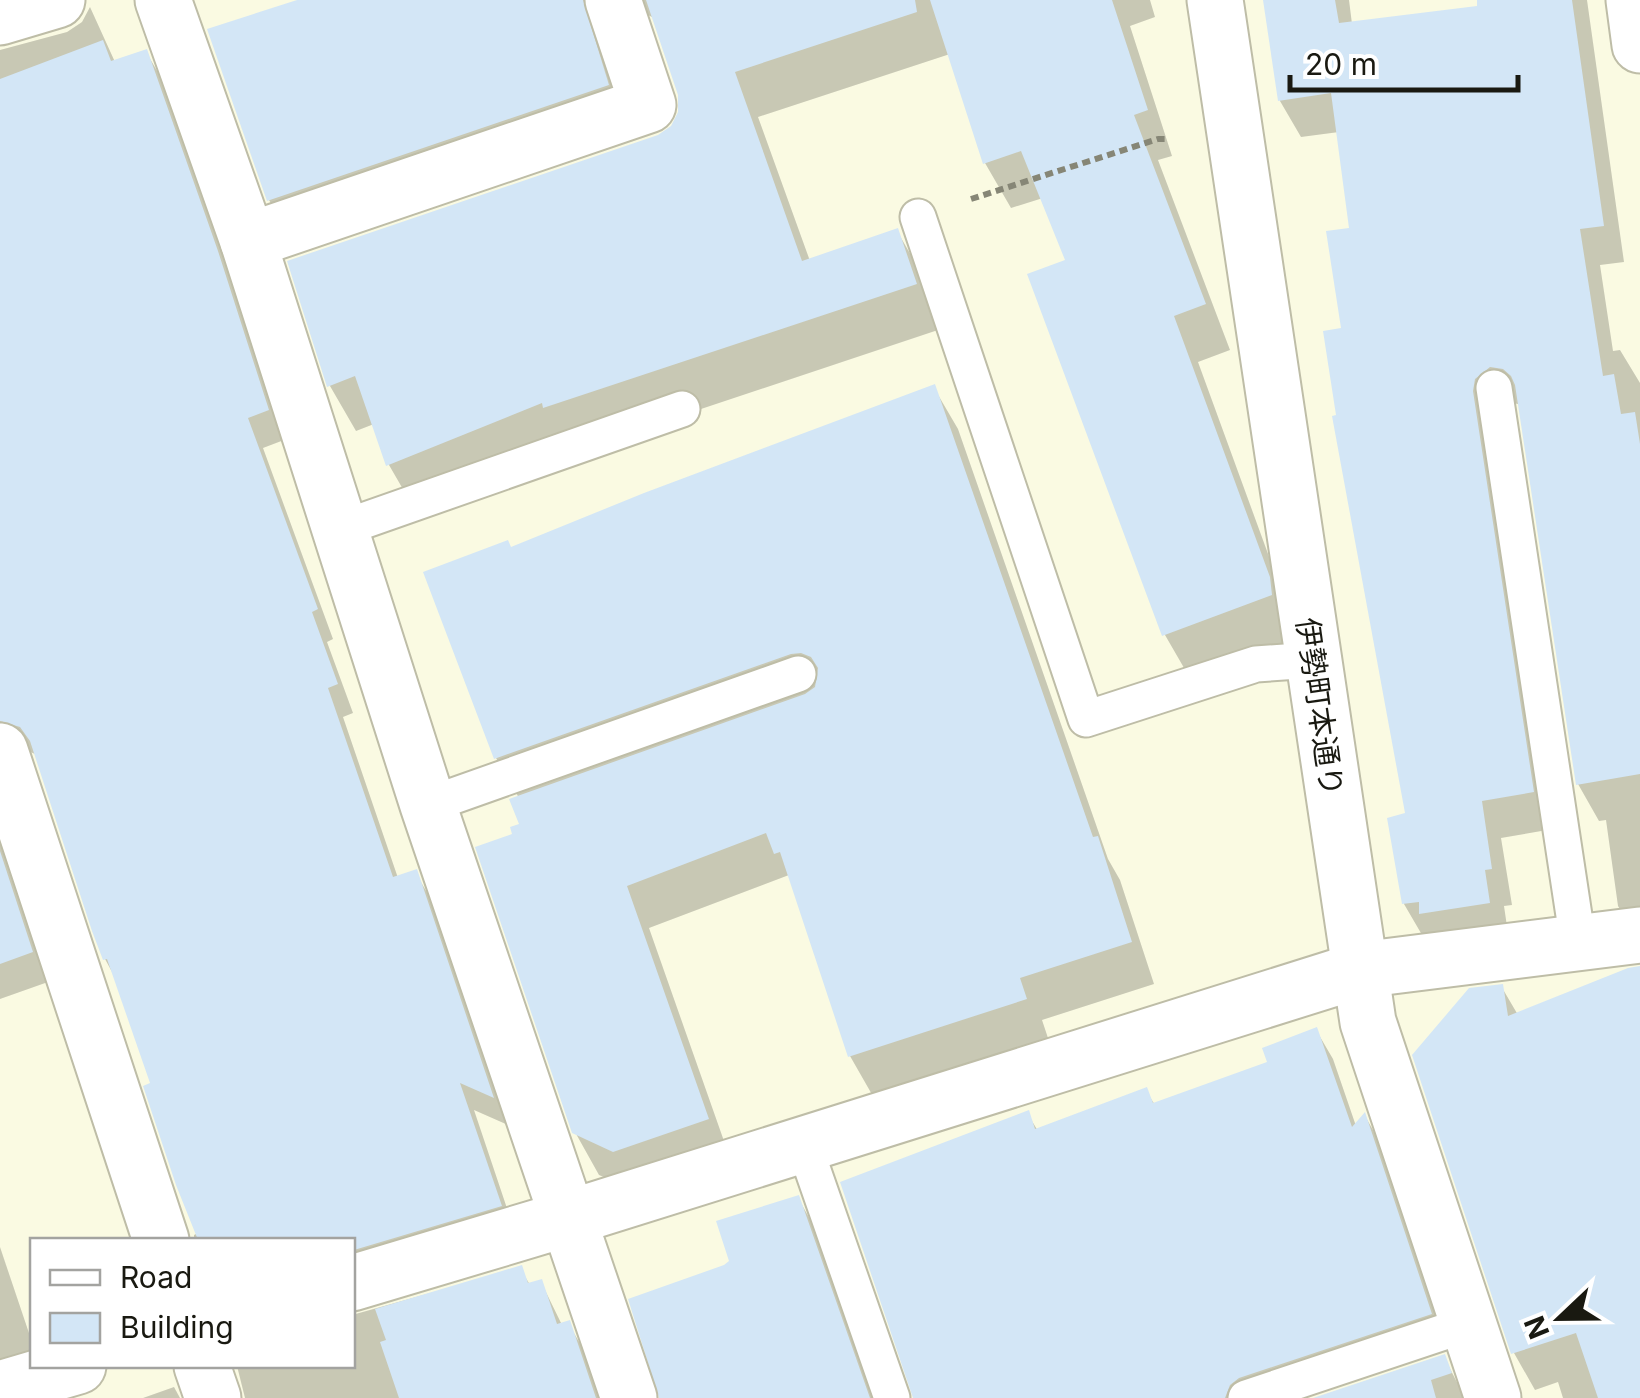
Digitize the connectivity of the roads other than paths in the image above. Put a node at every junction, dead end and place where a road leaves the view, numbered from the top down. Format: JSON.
{"nodes":[{"id":1,"x":58,"y":0,"type":"edge"},
{"id":2,"x":163,"y":0,"type":"edge"},
{"id":3,"x":612,"y":0,"type":"edge"},
{"id":4,"x":1216,"y":0,"type":"edge"},
{"id":5,"x":1634,"y":0,"type":"edge"},
{"id":6,"x":0,"y":17,"type":"edge"},
{"id":7,"x":1640,"y":45,"type":"edge"},
{"id":8,"x":918,"y":216,"type":"road end"},
{"id":9,"x":248,"y":241,"type":"junction"},
{"id":10,"x":1494,"y":388,"type":"dead end"},
{"id":11,"x":682,"y":409,"type":"dead end"},
{"id":12,"x":340,"y":529,"type":"junction"},
{"id":13,"x":1312,"y":660,"type":"junction"},
{"id":14,"x":798,"y":674,"type":"dead end"},
{"id":15,"x":0,"y":751,"type":"edge"},
{"id":16,"x":428,"y":806,"type":"junction"},
{"id":17,"x":1640,"y":935,"type":"edge"},
{"id":18,"x":1578,"y":942,"type":"junction"},
{"id":19,"x":1360,"y":970,"type":"junction"},
{"id":20,"x":804,"y":1145,"type":"junction"},
{"id":21,"x":570,"y":1218,"type":"junction"},
{"id":22,"x":161,"y":1238,"type":"edge"},
{"id":23,"x":355,"y":1282,"type":"edge"},
{"id":24,"x":1468,"y":1324,"type":"junction"},
{"id":25,"x":71,"y":1368,"type":"edge"},
{"id":26,"x":203,"y":1368,"type":"edge"},
{"id":27,"x":0,"y":1389,"type":"edge"},
{"id":28,"x":213,"y":1398,"type":"edge"},
{"id":29,"x":630,"y":1398,"type":"edge"},
{"id":30,"x":892,"y":1398,"type":"edge"},
{"id":31,"x":1246,"y":1398,"type":"edge"},
{"id":32,"x":1494,"y":1398,"type":"edge"}],
"edges":[{"from":1,"to":6,"type":"street"},
{"from":2,"to":9,"type":"street"},
{"from":3,"to":9,"type":"street"},
{"from":4,"to":13,"type":"street","name":"伊勢町本通り"},
{"from":5,"to":7,"type":"street"},
{"from":8,"to":13,"type":"lane"},
{"from":9,"to":12,"type":"street"},
{"from":10,"to":18,"type":"lane"},
{"from":11,"to":12,"type":"lane"},
{"from":12,"to":16,"type":"street"},
{"from":13,"to":19,"type":"street","name":"伊勢町本通り"},
{"from":14,"to":16,"type":"lane"},
{"from":15,"to":22,"type":"street"},
{"from":16,"to":21,"type":"street"},
{"from":17,"to":18,"type":"street"},
{"from":18,"to":19,"type":"street"},
{"from":19,"to":20,"type":"street"},
{"from":19,"to":24,"type":"street","name":"伊勢町本通り"},
{"from":20,"to":21,"type":"street"},
{"from":20,"to":30,"type":"lane"},
{"from":21,"to":23,"type":"street"},
{"from":21,"to":29,"type":"street"},
{"from":24,"to":31,"type":"lane"},
{"from":24,"to":32,"type":"street","name":"伊勢町本通り"},
{"from":25,"to":27,"type":"street"},
{"from":26,"to":28,"type":"street"}]}
